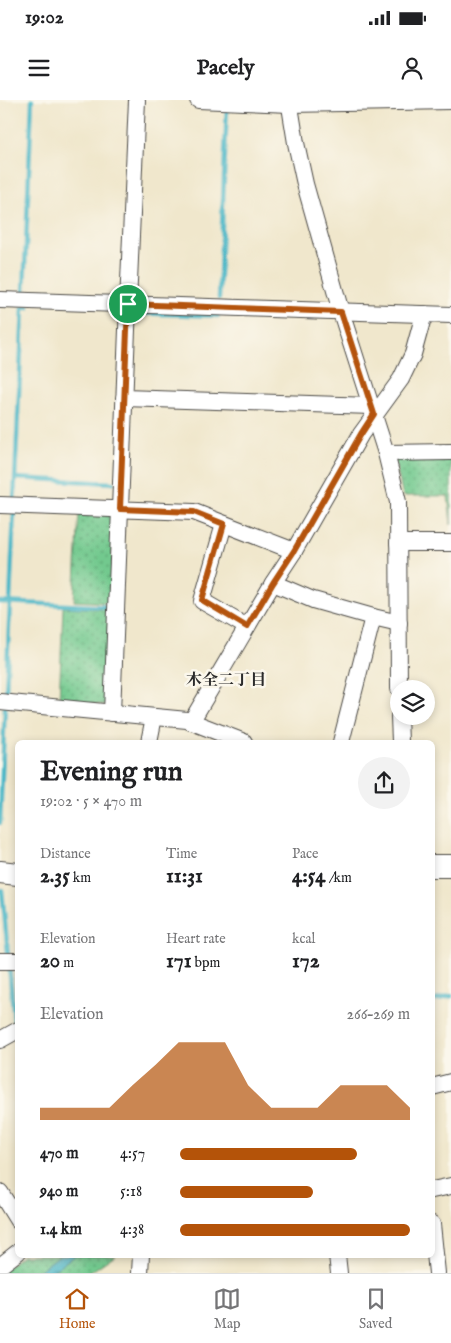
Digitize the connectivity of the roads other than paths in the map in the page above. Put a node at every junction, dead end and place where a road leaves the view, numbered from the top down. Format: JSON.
{"nodes":[{"id":1,"x":137,"y":100,"type":"edge"},
{"id":2,"x":198,"y":100,"type":"edge"},
{"id":3,"x":223,"y":100,"type":"edge"},
{"id":4,"x":397,"y":101,"type":"edge"},
{"id":5,"x":451,"y":101,"type":"edge"},
{"id":6,"x":290,"y":102,"type":"edge"},
{"id":7,"x":0,"y":300,"type":"edge"},
{"id":8,"x":128,"y":304,"type":"junction"},
{"id":9,"x":341,"y":312,"type":"junction"},
{"id":10,"x":424,"y":314,"type":"junction"},
{"id":11,"x":451,"y":315,"type":"edge"},
{"id":12,"x":124,"y":398,"type":"junction"},
{"id":13,"x":373,"y":410,"type":"junction"},
{"id":14,"x":451,"y":452,"type":"edge"},
{"id":15,"x":386,"y":453,"type":"junction"},
{"id":16,"x":0,"y":505,"type":"edge"},
{"id":17,"x":120,"y":509,"type":"junction"},
{"id":18,"x":224,"y":524,"type":"junction"},
{"id":19,"x":451,"y":542,"type":"edge"},
{"id":20,"x":398,"y":543,"type":"junction"},
{"id":21,"x":294,"y":551,"type":"junction"},
{"id":22,"x":273,"y":583,"type":"junction"},
{"id":23,"x":373,"y":617,"type":"junction"},
{"id":24,"x":399,"y":623,"type":"junction"},
{"id":25,"x":247,"y":627,"type":"junction"},
{"id":26,"x":399,"y":680,"type":"edge"},
{"id":27,"x":0,"y":702,"type":"edge"},
{"id":28,"x":112,"y":712,"type":"junction"},
{"id":29,"x":154,"y":717,"type":"junction"},
{"id":30,"x":191,"y":722,"type":"junction"},
{"id":31,"x":399,"y":725,"type":"edge"},
{"id":32,"x":149,"y":740,"type":"edge"},
{"id":33,"x":239,"y":740,"type":"edge"},
{"id":34,"x":342,"y":740,"type":"edge"},
{"id":35,"x":400,"y":740,"type":"edge"},
{"id":36,"x":435,"y":866,"type":"edge"},
{"id":37,"x":451,"y":866,"type":"edge"},
{"id":38,"x":0,"y":872,"type":"edge"},
{"id":39,"x":15,"y":874,"type":"edge"},
{"id":40,"x":0,"y":961,"type":"edge"},
{"id":41,"x":15,"y":961,"type":"edge"},
{"id":42,"x":451,"y":1082,"type":"edge"},
{"id":43,"x":435,"y":1085,"type":"edge"},
{"id":44,"x":451,"y":1186,"type":"edge"},
{"id":45,"x":435,"y":1189,"type":"edge"},
{"id":46,"x":0,"y":1192,"type":"edge"},
{"id":47,"x":15,"y":1215,"type":"edge"},
{"id":48,"x":435,"y":1253,"type":"edge"},
{"id":49,"x":15,"y":1254,"type":"edge"},
{"id":50,"x":141,"y":1258,"type":"edge"},
{"id":51,"x":338,"y":1258,"type":"edge"},
{"id":52,"x":0,"y":1266,"type":"edge"},
{"id":53,"x":140,"y":1273,"type":"edge"},
{"id":54,"x":339,"y":1273,"type":"edge"},
{"id":55,"x":437,"y":1273,"type":"edge"}],
"edges":[{"from":1,"to":8,"type":"street"},
{"from":2,"to":3,"type":"street"},
{"from":3,"to":6,"type":"street"},
{"from":4,"to":5,"type":"street"},
{"from":4,"to":6,"type":"street"},
{"from":6,"to":9,"type":"street"},
{"from":7,"to":8,"type":"street"},
{"from":8,"to":9,"type":"street"},
{"from":8,"to":12,"type":"street"},
{"from":9,"to":10,"type":"street"},
{"from":9,"to":13,"type":"street"},
{"from":10,"to":11,"type":"street"},
{"from":10,"to":13,"type":"street"},
{"from":12,"to":13,"type":"street"},
{"from":12,"to":17,"type":"street"},
{"from":13,"to":15,"type":"street"},
{"from":13,"to":21,"type":"street"},
{"from":14,"to":15,"type":"street"},
{"from":15,"to":20,"type":"street"},
{"from":16,"to":17,"type":"street"},
{"from":17,"to":18,"type":"street"},
{"from":17,"to":28,"type":"street"},
{"from":18,"to":21,"type":"street"},
{"from":18,"to":25,"type":"street"},
{"from":19,"to":20,"type":"street"},
{"from":20,"to":24,"type":"street"},
{"from":21,"to":22,"type":"street"},
{"from":22,"to":23,"type":"street"},
{"from":22,"to":25,"type":"street"},
{"from":23,"to":24,"type":"street"},
{"from":23,"to":34,"type":"street"},
{"from":24,"to":26,"type":"street"},
{"from":25,"to":30,"type":"street"},
{"from":27,"to":28,"type":"street"},
{"from":28,"to":29,"type":"street"},
{"from":29,"to":30,"type":"street"},
{"from":29,"to":32,"type":"street"},
{"from":30,"to":33,"type":"street"},
{"from":31,"to":35,"type":"street"},
{"from":36,"to":37,"type":"street"},
{"from":38,"to":39,"type":"street"},
{"from":40,"to":41,"type":"street"},
{"from":42,"to":43,"type":"street"},
{"from":44,"to":45,"type":"street"},
{"from":46,"to":47,"type":"street"},
{"from":48,"to":55,"type":"street"},
{"from":49,"to":52,"type":"street"},
{"from":50,"to":53,"type":"street"},
{"from":51,"to":54,"type":"street"}]}
